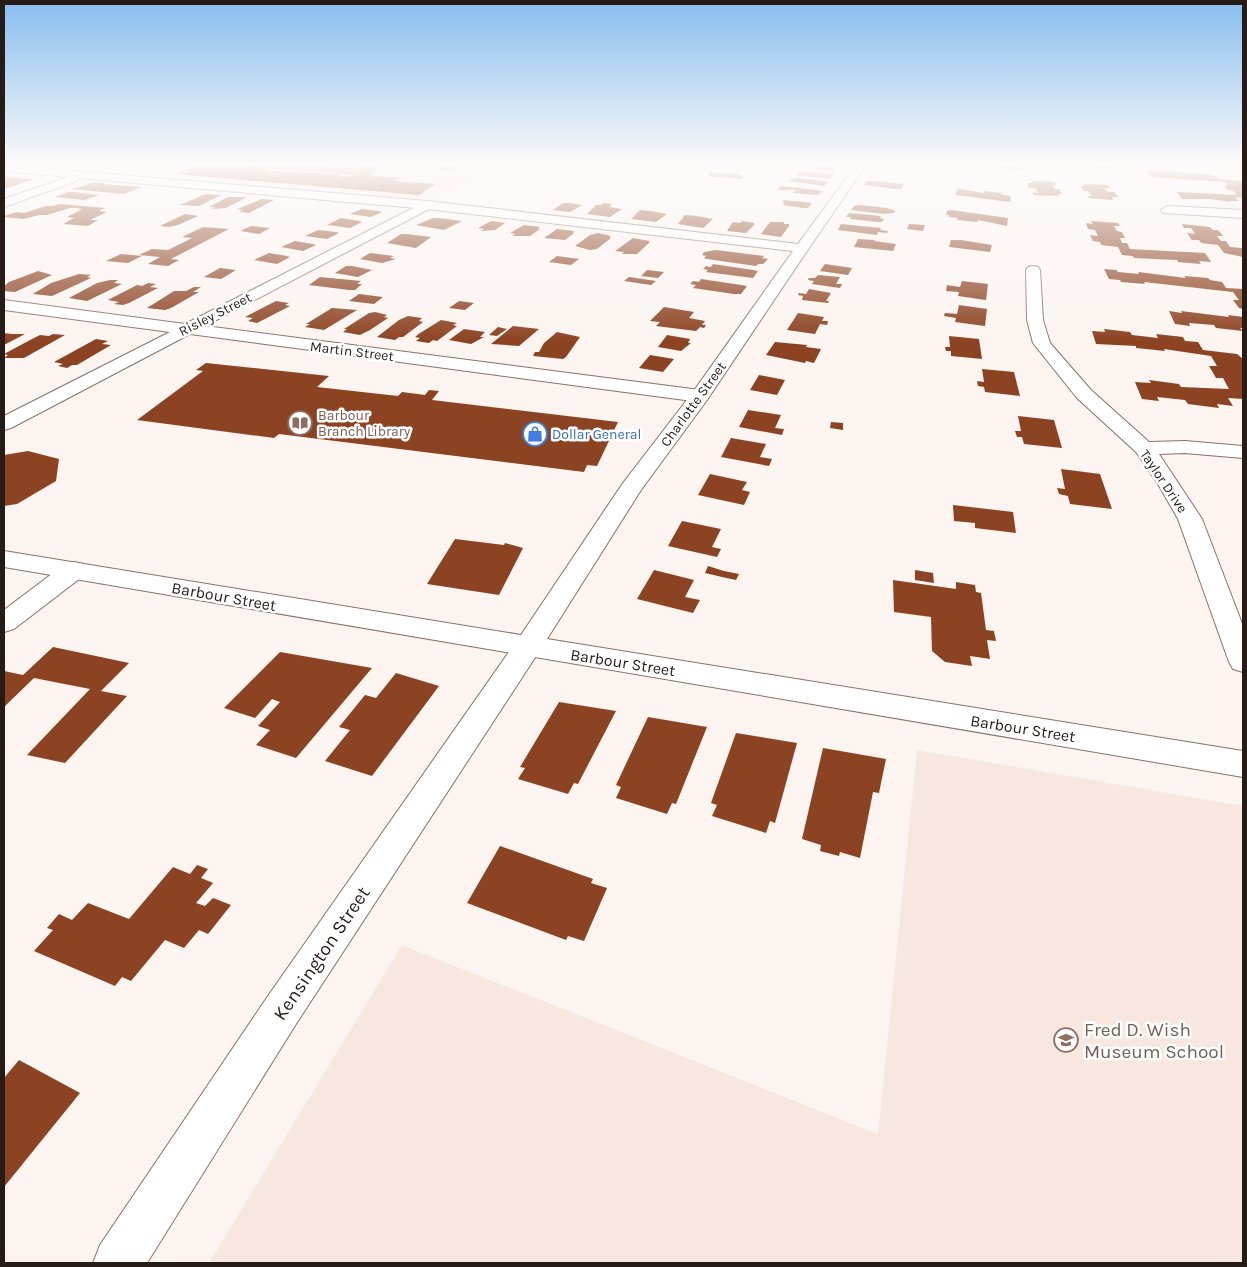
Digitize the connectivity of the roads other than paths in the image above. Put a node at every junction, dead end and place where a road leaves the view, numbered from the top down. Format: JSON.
{"nodes":[{"id":1,"x":389,"y":224,"type":"edge"},
{"id":2,"x":593,"y":224,"type":"edge"},
{"id":3,"x":819,"y":224,"type":"edge"},
{"id":4,"x":802,"y":248,"type":"junction"},
{"id":5,"x":1033,"y":270,"type":"dead end"},
{"id":6,"x":4,"y":305,"type":"edge"},
{"id":7,"x":185,"y":329,"type":"junction"},
{"id":8,"x":700,"y":396,"type":"junction"},
{"id":9,"x":4,"y":424,"type":"edge"},
{"id":10,"x":1144,"y":448,"type":"junction"},
{"id":11,"x":1243,"y":452,"type":"edge"},
{"id":12,"x":4,"y":559,"type":"edge"},
{"id":13,"x":74,"y":570,"type":"junction"},
{"id":14,"x":4,"y":623,"type":"edge"},
{"id":15,"x":528,"y":646,"type":"junction"},
{"id":16,"x":1243,"y":662,"type":"edge"},
{"id":17,"x":1243,"y":764,"type":"edge"},
{"id":18,"x":118,"y":1263,"type":"edge"}],
"edges":[{"from":1,"to":7,"type":"street","name":"Risley Street"},
{"from":2,"to":4,"type":"street"},
{"from":3,"to":4,"type":"street","name":"Charlotte Street"},
{"from":4,"to":8,"type":"street","name":"Charlotte Street"},
{"from":5,"to":10,"type":"street","name":"Taylor Drive"},
{"from":6,"to":7,"type":"street","name":"Martin Street"},
{"from":7,"to":8,"type":"street","name":"Martin Street"},
{"from":7,"to":9,"type":"street","name":"Risley Street"},
{"from":8,"to":15,"type":"street","name":"Charlotte Street"},
{"from":10,"to":11,"type":"street"},
{"from":10,"to":16,"type":"street","name":"Taylor Drive"},
{"from":12,"to":13,"type":"street","name":"Barbour Street"},
{"from":13,"to":14,"type":"street"},
{"from":13,"to":15,"type":"street","name":"Barbour Street"},
{"from":15,"to":17,"type":"street","name":"Barbour Street"},
{"from":15,"to":18,"type":"street","name":"Kensington Street"}]}
